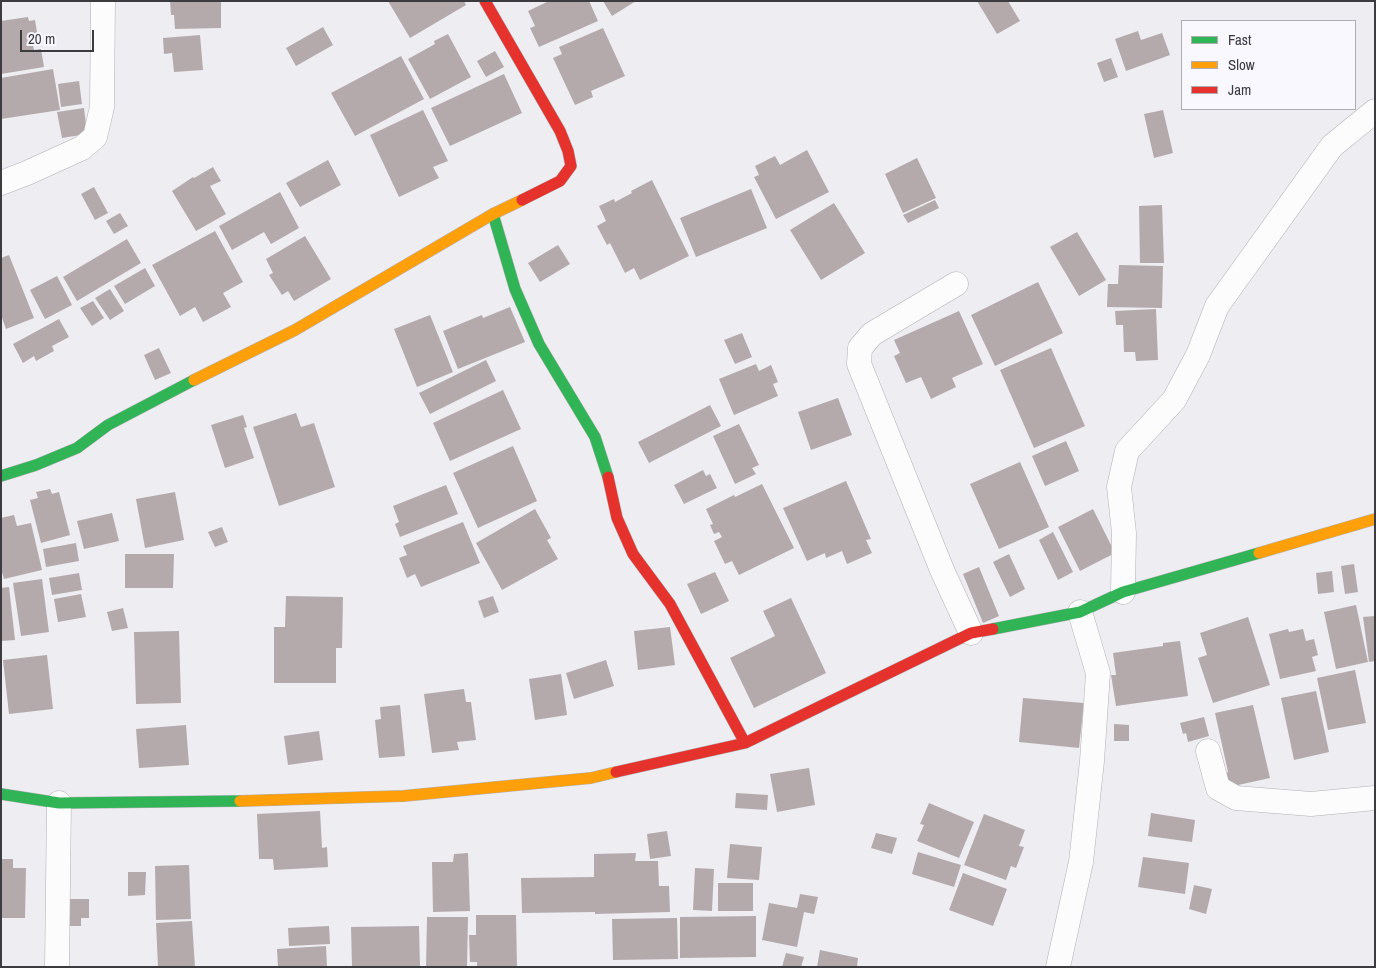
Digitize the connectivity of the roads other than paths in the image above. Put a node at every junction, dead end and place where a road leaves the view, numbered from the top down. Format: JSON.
{"nodes":[{"id":1,"x":102,"y":1,"type":"edge"},
{"id":2,"x":485,"y":1,"type":"edge"},
{"id":3,"x":1375,"y":111,"type":"edge"},
{"id":4,"x":1,"y":182,"type":"edge"},
{"id":5,"x":493,"y":214,"type":"junction"},
{"id":6,"x":956,"y":284,"type":"dead end"},
{"id":7,"x":1,"y":476,"type":"edge"},
{"id":8,"x":1375,"y":518,"type":"edge"},
{"id":9,"x":1123,"y":592,"type":"junction"},
{"id":10,"x":1080,"y":612,"type":"junction"},
{"id":11,"x":971,"y":633,"type":"junction"},
{"id":12,"x":745,"y":743,"type":"junction"},
{"id":13,"x":1208,"y":751,"type":"dead end"},
{"id":14,"x":1,"y":794,"type":"edge"},
{"id":15,"x":1375,"y":798,"type":"edge"},
{"id":16,"x":59,"y":803,"type":"junction"},
{"id":17,"x":57,"y":967,"type":"edge"},
{"id":18,"x":1058,"y":967,"type":"edge"}],
"edges":[{"from":1,"to":4,"type":"street"},
{"from":2,"to":5,"type":"street"},
{"from":3,"to":9,"type":"street"},
{"from":5,"to":7,"type":"street"},
{"from":5,"to":12,"type":"street"},
{"from":6,"to":11,"type":"street"},
{"from":8,"to":9,"type":"street"},
{"from":9,"to":10,"type":"street"},
{"from":10,"to":11,"type":"street"},
{"from":10,"to":18,"type":"street"},
{"from":11,"to":12,"type":"street"},
{"from":12,"to":16,"type":"street"},
{"from":13,"to":15,"type":"street"},
{"from":14,"to":16,"type":"street"},
{"from":16,"to":17,"type":"street"}]}
